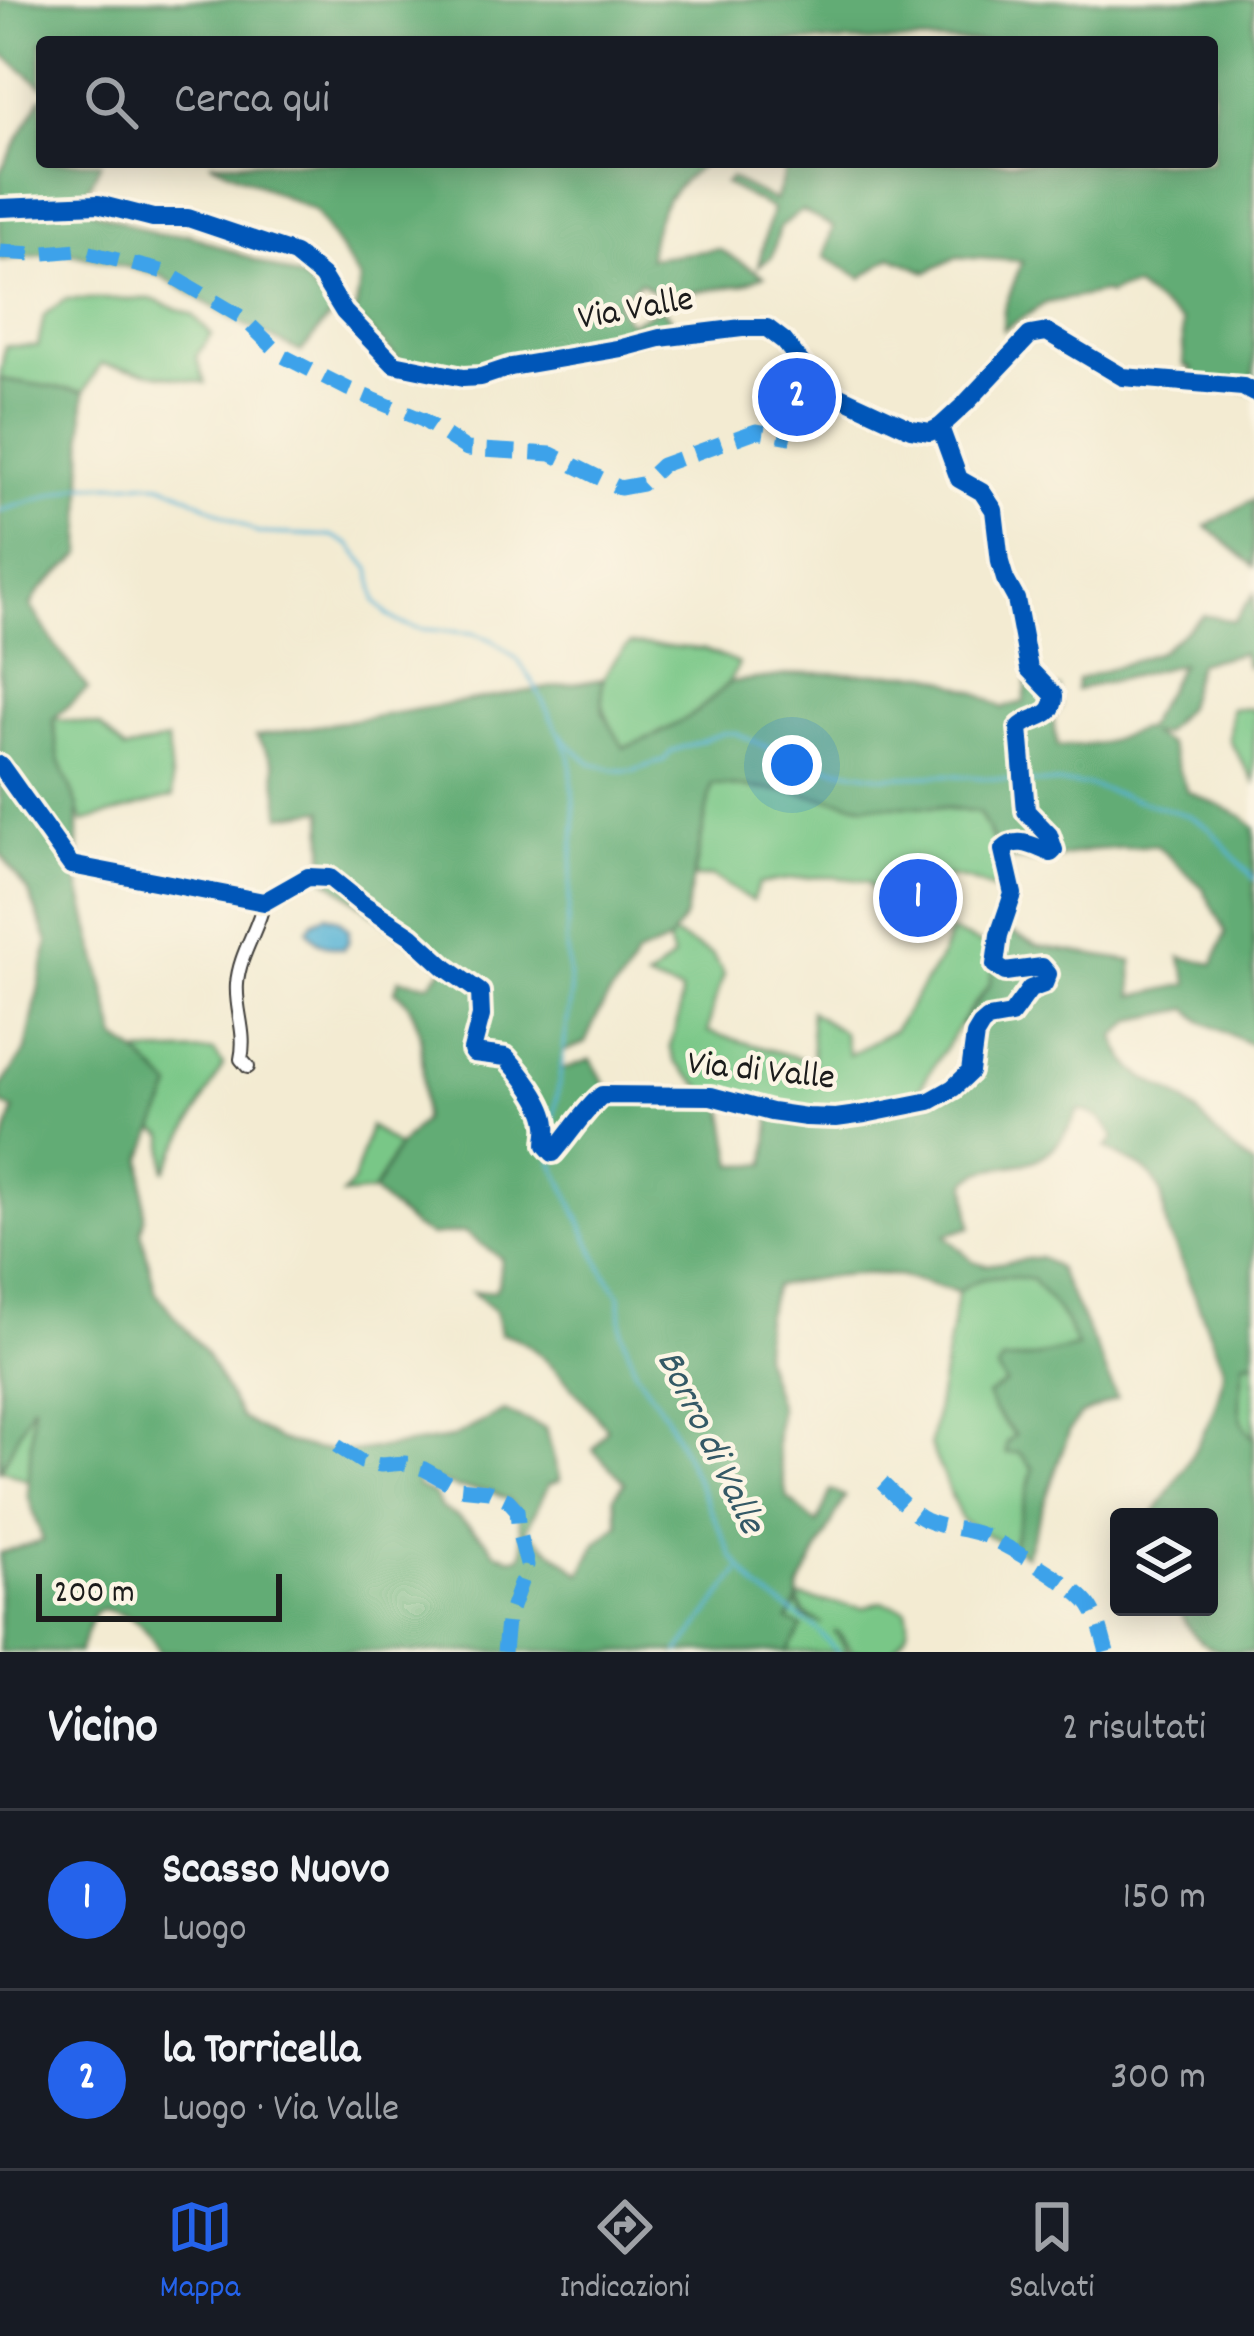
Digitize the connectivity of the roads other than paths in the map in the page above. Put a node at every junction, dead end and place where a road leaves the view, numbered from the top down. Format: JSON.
{"nodes":[{"id":1,"x":0,"y":208,"type":"edge"},
{"id":2,"x":1254,"y":393,"type":"edge"},
{"id":3,"x":940,"y":427,"type":"junction"},
{"id":4,"x":0,"y":765,"type":"edge"},
{"id":5,"x":264,"y":902,"type":"junction"},
{"id":6,"x":248,"y":1066,"type":"dead end"}],
"edges":[{"from":1,"to":3,"type":"street","name":"Via Valle"},
{"from":2,"to":3,"type":"street"},
{"from":3,"to":5,"type":"street","name":"Via di Valle"},
{"from":4,"to":5,"type":"street"},
{"from":5,"to":6,"type":"street"}]}
